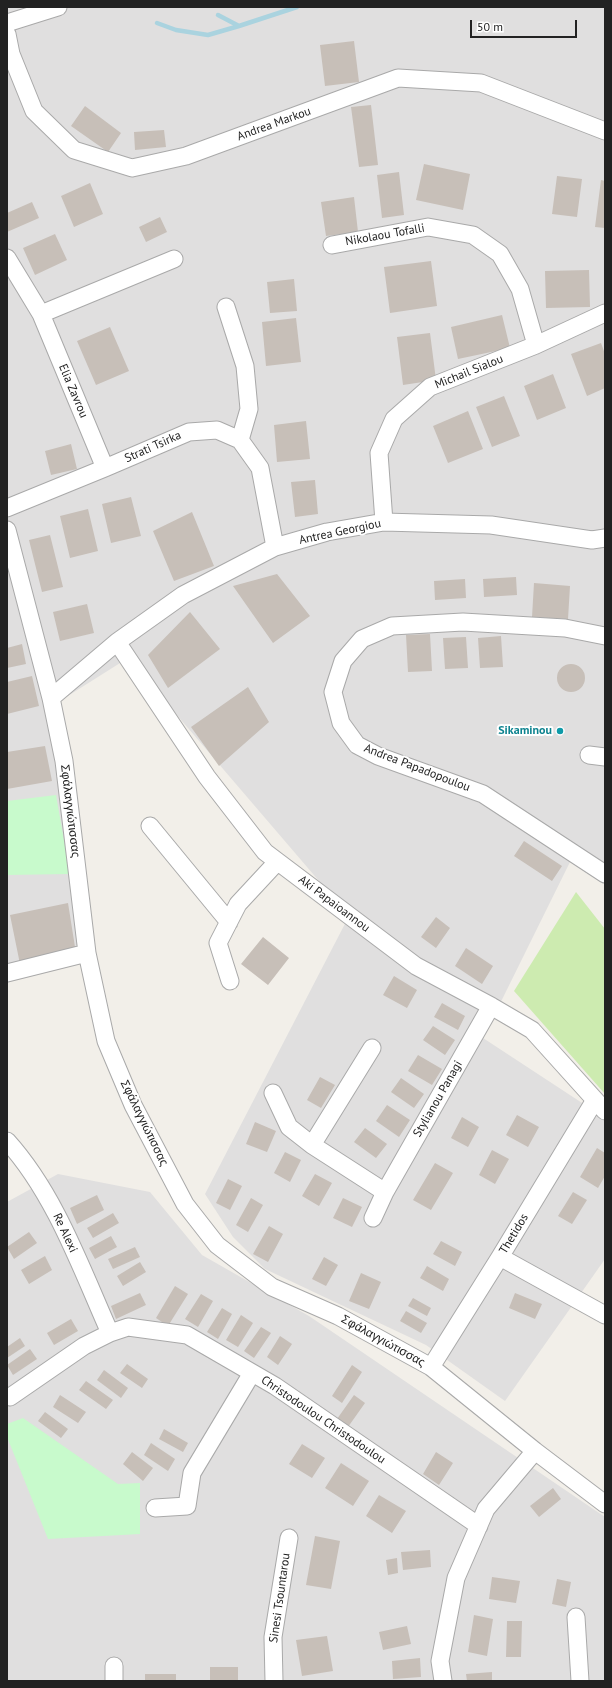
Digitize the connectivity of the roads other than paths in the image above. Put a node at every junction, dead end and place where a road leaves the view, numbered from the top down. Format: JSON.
{"nodes":[{"id":1,"x":58,"y":7,"type":"edge"},
{"id":2,"x":7,"y":23,"type":"edge"},
{"id":3,"x":7,"y":34,"type":"edge"},
{"id":4,"x":605,"y":131,"type":"edge"},
{"id":5,"x":332,"y":245,"type":"dead end"},
{"id":6,"x":7,"y":258,"type":"edge"},
{"id":7,"x":174,"y":259,"type":"dead end"},
{"id":8,"x":226,"y":307,"type":"dead end"},
{"id":9,"x":605,"y":313,"type":"edge"},
{"id":10,"x":41,"y":314,"type":"junction"},
{"id":11,"x":536,"y":345,"type":"junction"},
{"id":12,"x":240,"y":440,"type":"junction"},
{"id":13,"x":105,"y":468,"type":"junction"},
{"id":14,"x":7,"y":508,"type":"edge"},
{"id":15,"x":384,"y":522,"type":"junction"},
{"id":16,"x":7,"y":530,"type":"edge"},
{"id":17,"x":605,"y":538,"type":"edge"},
{"id":18,"x":276,"y":546,"type":"junction"},
{"id":19,"x":605,"y":636,"type":"edge"},
{"id":20,"x":118,"y":642,"type":"junction"},
{"id":21,"x":51,"y":698,"type":"junction"},
{"id":22,"x":150,"y":826,"type":"dead end"},
{"id":23,"x":277,"y":862,"type":"junction"},
{"id":24,"x":605,"y":874,"type":"edge"},
{"id":25,"x":229,"y":922,"type":"junction"},
{"id":26,"x":87,"y":953,"type":"junction"},
{"id":27,"x":7,"y":973,"type":"edge"},
{"id":28,"x":230,"y":981,"type":"dead end"},
{"id":29,"x":491,"y":1006,"type":"junction"},
{"id":30,"x":372,"y":1048,"type":"dead end"},
{"id":31,"x":273,"y":1093,"type":"dead end"},
{"id":32,"x":600,"y":1105,"type":"edge"},
{"id":33,"x":7,"y":1141,"type":"edge"},
{"id":34,"x":312,"y":1145,"type":"junction"},
{"id":35,"x":385,"y":1192,"type":"junction"},
{"id":36,"x":373,"y":1218,"type":"dead end"},
{"id":37,"x":500,"y":1257,"type":"junction"},
{"id":38,"x":605,"y":1315,"type":"edge"},
{"id":39,"x":110,"y":1333,"type":"junction"},
{"id":40,"x":431,"y":1367,"type":"junction"},
{"id":41,"x":252,"y":1373,"type":"junction"},
{"id":42,"x":10,"y":1397,"type":"dead end"},
{"id":43,"x":535,"y":1450,"type":"junction"},
{"id":44,"x":605,"y":1504,"type":"edge"},
{"id":45,"x":155,"y":1508,"type":"dead end"},
{"id":46,"x":479,"y":1526,"type":"junction"},
{"id":47,"x":289,"y":1538,"type":"dead end"},
{"id":48,"x":576,"y":1617,"type":"dead end"},
{"id":49,"x":274,"y":1681,"type":"edge"},
{"id":50,"x":443,"y":1681,"type":"edge"},
{"id":51,"x":580,"y":1681,"type":"edge"}],
"edges":[{"from":1,"to":2,"type":"street"},
{"from":3,"to":4,"type":"street","name":"Andrea Markou"},
{"from":5,"to":11,"type":"street","name":"Nikolaou Tofalli"},
{"from":6,"to":10,"type":"street","name":"Elia Zavrou"},
{"from":7,"to":10,"type":"street"},
{"from":8,"to":12,"type":"street"},
{"from":9,"to":11,"type":"street","name":"Michail Sialou"},
{"from":10,"to":13,"type":"street","name":"Elia Zavrou"},
{"from":11,"to":15,"type":"street","name":"Michail Sialou"},
{"from":12,"to":13,"type":"street","name":"Strati Tsirka"},
{"from":12,"to":18,"type":"street"},
{"from":13,"to":14,"type":"street","name":"Strati Tsirka"},
{"from":15,"to":17,"type":"street","name":"Antrea Georgiou"},
{"from":15,"to":18,"type":"street","name":"Antrea Georgiou"},
{"from":16,"to":21,"type":"street","name":"Σφάλαγγιώτισσας"},
{"from":18,"to":20,"type":"street","name":"Antrea Georgiou"},
{"from":19,"to":24,"type":"street","name":"Andrea Papadopoulou"},
{"from":20,"to":21,"type":"street","name":"Antrea Georgiou"},
{"from":20,"to":23,"type":"street","name":"Aki Papaioannou"},
{"from":21,"to":26,"type":"street","name":"Σφάλαγγιώτισσας"},
{"from":22,"to":25,"type":"street"},
{"from":23,"to":25,"type":"street"},
{"from":23,"to":29,"type":"street","name":"Aki Papaioannou"},
{"from":25,"to":28,"type":"street"},
{"from":26,"to":27,"type":"street"},
{"from":26,"to":40,"type":"street","name":"Σφάλαγγιώτισσας"},
{"from":29,"to":32,"type":"street","name":"Aki Papaioannou"},
{"from":29,"to":35,"type":"street","name":"Stylianou Panagi"},
{"from":30,"to":34,"type":"street"},
{"from":31,"to":34,"type":"street"},
{"from":32,"to":37,"type":"street","name":"Thetidos"},
{"from":33,"to":39,"type":"street","name":"Re Alexi"},
{"from":34,"to":35,"type":"street"},
{"from":35,"to":36,"type":"street","name":"Stylianou Panagi"},
{"from":37,"to":38,"type":"street"},
{"from":37,"to":40,"type":"street","name":"Thetidos"},
{"from":39,"to":41,"type":"street","name":"Christodoulou Christodoulou"},
{"from":39,"to":42,"type":"street","name":"Christodoulou Christodoulou"},
{"from":40,"to":43,"type":"street","name":"Σφάλαγγιώτισσας"},
{"from":41,"to":45,"type":"street"},
{"from":41,"to":46,"type":"street","name":"Christodoulou Christodoulou"},
{"from":43,"to":44,"type":"street","name":"Σφάλαγγιώτισσας"},
{"from":43,"to":46,"type":"street"},
{"from":46,"to":50,"type":"street"},
{"from":47,"to":49,"type":"street","name":"Sinesi Tsountarou"},
{"from":48,"to":51,"type":"street"}]}
